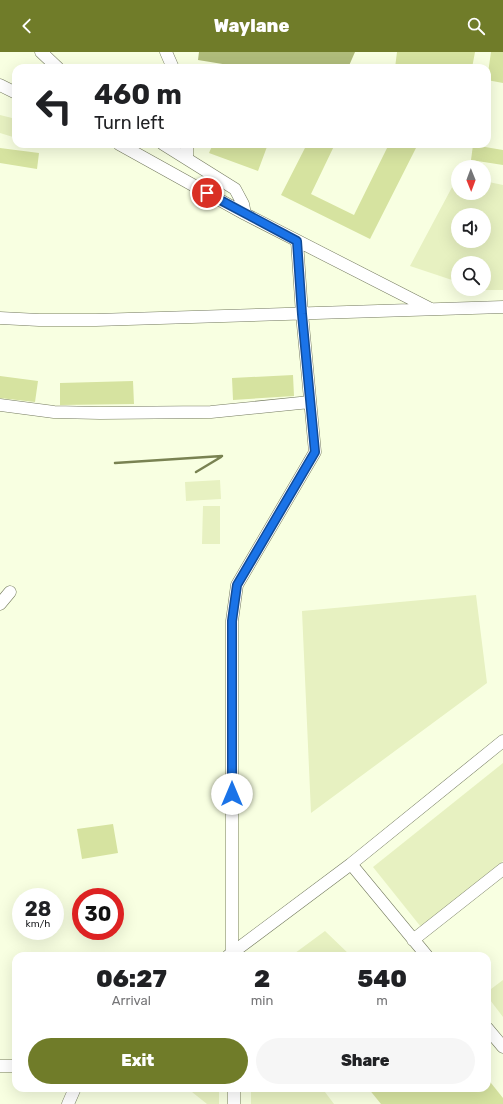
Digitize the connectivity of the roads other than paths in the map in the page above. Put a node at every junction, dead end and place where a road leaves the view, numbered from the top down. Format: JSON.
{"nodes":[{"id":1,"x":41,"y":52,"type":"edge"},
{"id":2,"x":166,"y":52,"type":"edge"},
{"id":3,"x":54,"y":64,"type":"edge"},
{"id":4,"x":172,"y":64,"type":"edge"},
{"id":5,"x":0,"y":85,"type":"edge"},
{"id":6,"x":12,"y":91,"type":"edge"},
{"id":7,"x":126,"y":148,"type":"edge"},
{"id":8,"x":170,"y":148,"type":"edge"},
{"id":9,"x":187,"y":148,"type":"edge"},
{"id":10,"x":187,"y":158,"type":"junction"},
{"id":11,"x":245,"y":214,"type":"junction"},
{"id":12,"x":297,"y":241,"type":"junction"},
{"id":13,"x":503,"y":307,"type":"edge"},
{"id":14,"x":432,"y":309,"type":"junction"},
{"id":15,"x":302,"y":314,"type":"junction"},
{"id":16,"x":0,"y":318,"type":"edge"},
{"id":17,"x":310,"y":402,"type":"junction"},
{"id":18,"x":0,"y":405,"type":"edge"},
{"id":19,"x":10,"y":592,"type":"dead end"},
{"id":20,"x":0,"y":604,"type":"edge"},
{"id":21,"x":503,"y":741,"type":"edge"},
{"id":22,"x":351,"y":864,"type":"junction"},
{"id":23,"x":503,"y":870,"type":"edge"},
{"id":24,"x":414,"y":940,"type":"junction"},
{"id":25,"x":231,"y":952,"type":"edge"},
{"id":26,"x":235,"y":952,"type":"edge"},
{"id":27,"x":424,"y":952,"type":"edge"},
{"id":28,"x":491,"y":1033,"type":"edge"},
{"id":29,"x":503,"y":1047,"type":"edge"},
{"id":30,"x":0,"y":1066,"type":"edge"},
{"id":31,"x":12,"y":1066,"type":"edge"},
{"id":32,"x":73,"y":1092,"type":"edge"},
{"id":33,"x":234,"y":1092,"type":"edge"},
{"id":34,"x":68,"y":1104,"type":"edge"},
{"id":35,"x":234,"y":1104,"type":"edge"}],
"edges":[{"from":1,"to":3,"type":"street"},
{"from":2,"to":4,"type":"street"},
{"from":5,"to":6,"type":"street"},
{"from":7,"to":11,"type":"street"},
{"from":8,"to":10,"type":"street"},
{"from":9,"to":10,"type":"street"},
{"from":10,"to":11,"type":"street"},
{"from":11,"to":12,"type":"street"},
{"from":12,"to":14,"type":"street"},
{"from":12,"to":15,"type":"street"},
{"from":13,"to":14,"type":"street"},
{"from":14,"to":15,"type":"street"},
{"from":15,"to":16,"type":"street"},
{"from":15,"to":17,"type":"street"},
{"from":17,"to":18,"type":"street"},
{"from":17,"to":25,"type":"street"},
{"from":19,"to":20,"type":"street"},
{"from":21,"to":22,"type":"street"},
{"from":22,"to":24,"type":"street"},
{"from":22,"to":26,"type":"street"},
{"from":23,"to":24,"type":"street"},
{"from":24,"to":27,"type":"street"},
{"from":28,"to":29,"type":"street"},
{"from":30,"to":31,"type":"street"},
{"from":32,"to":34,"type":"street"},
{"from":33,"to":35,"type":"street"}]}
